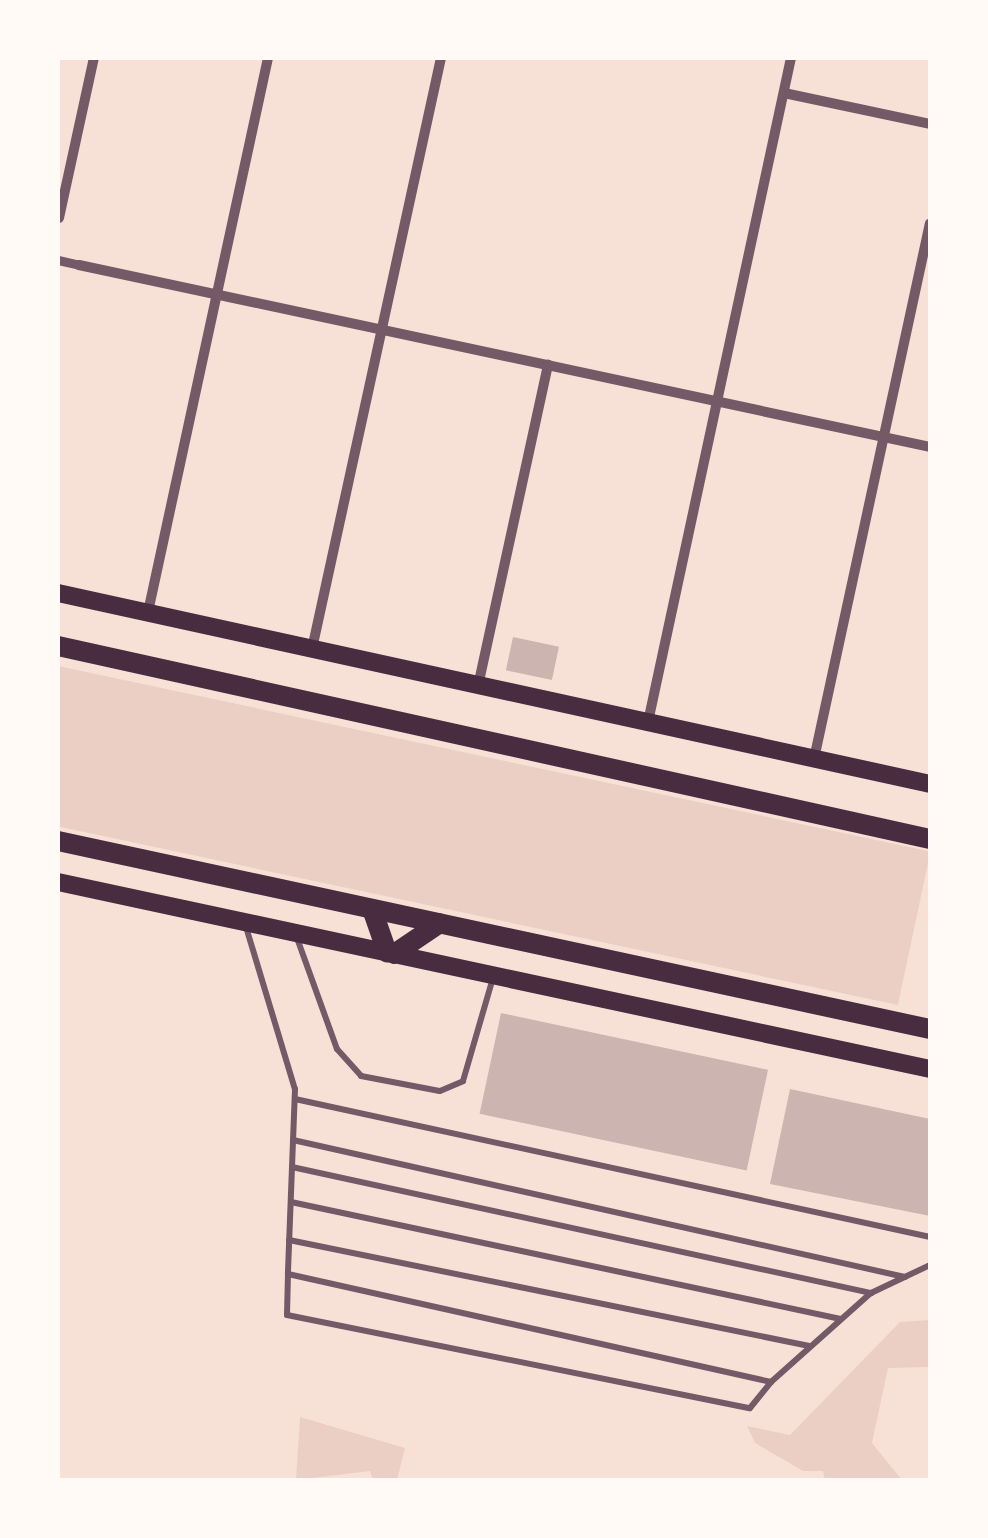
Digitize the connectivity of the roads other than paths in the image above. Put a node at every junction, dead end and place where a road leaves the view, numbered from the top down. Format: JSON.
{"nodes":[{"id":1,"x":94,"y":58,"type":"edge"},
{"id":2,"x":268,"y":58,"type":"edge"},
{"id":3,"x":440,"y":58,"type":"edge"},
{"id":4,"x":791,"y":58,"type":"edge"},
{"id":5,"x":784,"y":93,"type":"junction"},
{"id":6,"x":930,"y":124,"type":"edge"},
{"id":7,"x":58,"y":222,"type":"edge"},
{"id":8,"x":930,"y":223,"type":"edge"},
{"id":9,"x":58,"y":260,"type":"edge"},
{"id":10,"x":79,"y":264,"type":"joint"},
{"id":11,"x":216,"y":294,"type":"junction"},
{"id":12,"x":382,"y":329,"type":"junction"},
{"id":13,"x":548,"y":365,"type":"junction"},
{"id":14,"x":717,"y":401,"type":"junction"},
{"id":15,"x":884,"y":437,"type":"junction"},
{"id":16,"x":930,"y":446,"type":"edge"},
{"id":17,"x":58,"y":593,"type":"edge"},
{"id":18,"x":148,"y":612,"type":"junction"},
{"id":19,"x":58,"y":646,"type":"edge"},
{"id":20,"x":312,"y":648,"type":"junction"},
{"id":21,"x":478,"y":686,"type":"junction"},
{"id":22,"x":648,"y":722,"type":"junction"},
{"id":23,"x":814,"y":759,"type":"junction"},
{"id":24,"x":930,"y":784,"type":"edge"},
{"id":25,"x":930,"y":839,"type":"edge"},
{"id":26,"x":58,"y":841,"type":"edge"},
{"id":27,"x":58,"y":882,"type":"edge"},
{"id":28,"x":372,"y":908,"type":"junction"},
{"id":29,"x":244,"y":921,"type":"junction"},
{"id":30,"x":440,"y":924,"type":"junction"},
{"id":31,"x":295,"y":932,"type":"junction"},
{"id":32,"x":390,"y":953,"type":"junction"},
{"id":33,"x":494,"y":976,"type":"junction"},
{"id":34,"x":930,"y":1029,"type":"edge"},
{"id":35,"x":930,"y":1068,"type":"edge"},
{"id":36,"x":294,"y":1098,"type":"junction"},
{"id":37,"x":293,"y":1140,"type":"junction"},
{"id":38,"x":292,"y":1168,"type":"junction"},
{"id":39,"x":291,"y":1202,"type":"junction"},
{"id":40,"x":930,"y":1238,"type":"edge"},
{"id":41,"x":289,"y":1240,"type":"junction"},
{"id":42,"x":930,"y":1265,"type":"edge"},
{"id":43,"x":288,"y":1274,"type":"junction"},
{"id":44,"x":905,"y":1277,"type":"junction"},
{"id":45,"x":870,"y":1293,"type":"junction"},
{"id":46,"x":841,"y":1318,"type":"junction"},
{"id":47,"x":810,"y":1346,"type":"junction"},
{"id":48,"x":772,"y":1382,"type":"junction"}],
"edges":[{"from":1,"to":7,"type":"street"},
{"from":2,"to":11,"type":"street"},
{"from":3,"to":12,"type":"street"},
{"from":4,"to":5,"type":"street"},
{"from":5,"to":6,"type":"street"},
{"from":5,"to":14,"type":"street"},
{"from":8,"to":15,"type":"street"},
{"from":9,"to":10,"type":"street"},
{"from":10,"to":11,"type":"street"},
{"from":11,"to":12,"type":"street"},
{"from":11,"to":18,"type":"street"},
{"from":12,"to":13,"type":"street"},
{"from":12,"to":20,"type":"street"},
{"from":13,"to":14,"type":"street"},
{"from":13,"to":21,"type":"street"},
{"from":14,"to":15,"type":"street"},
{"from":14,"to":22,"type":"street"},
{"from":15,"to":16,"type":"street"},
{"from":15,"to":23,"type":"street"},
{"from":17,"to":18,"type":"main road"},
{"from":18,"to":20,"type":"main road"},
{"from":19,"to":25,"type":"main road"},
{"from":20,"to":21,"type":"main road"},
{"from":21,"to":22,"type":"main road"},
{"from":22,"to":23,"type":"main road"},
{"from":23,"to":24,"type":"main road"},
{"from":26,"to":28,"type":"main road"},
{"from":27,"to":29,"type":"main road"},
{"from":28,"to":30,"type":"main road"},
{"from":28,"to":32,"type":"main road"},
{"from":29,"to":31,"type":"main road"},
{"from":29,"to":36,"type":"lane"},
{"from":30,"to":32,"type":"main road"},
{"from":30,"to":34,"type":"main road"},
{"from":31,"to":32,"type":"main road"},
{"from":31,"to":33,"type":"lane"},
{"from":32,"to":33,"type":"main road"},
{"from":33,"to":35,"type":"main road"},
{"from":36,"to":37,"type":"lane"},
{"from":36,"to":40,"type":"lane"},
{"from":37,"to":38,"type":"lane"},
{"from":37,"to":44,"type":"lane"},
{"from":38,"to":39,"type":"lane"},
{"from":38,"to":45,"type":"lane"},
{"from":39,"to":41,"type":"lane"},
{"from":39,"to":46,"type":"lane"},
{"from":41,"to":43,"type":"lane"},
{"from":41,"to":47,"type":"lane"},
{"from":42,"to":44,"type":"lane"},
{"from":43,"to":48,"type":"lane"},
{"from":43,"to":48,"type":"lane"},
{"from":44,"to":45,"type":"lane"},
{"from":45,"to":46,"type":"lane"},
{"from":46,"to":47,"type":"lane"},
{"from":47,"to":48,"type":"lane"}]}
